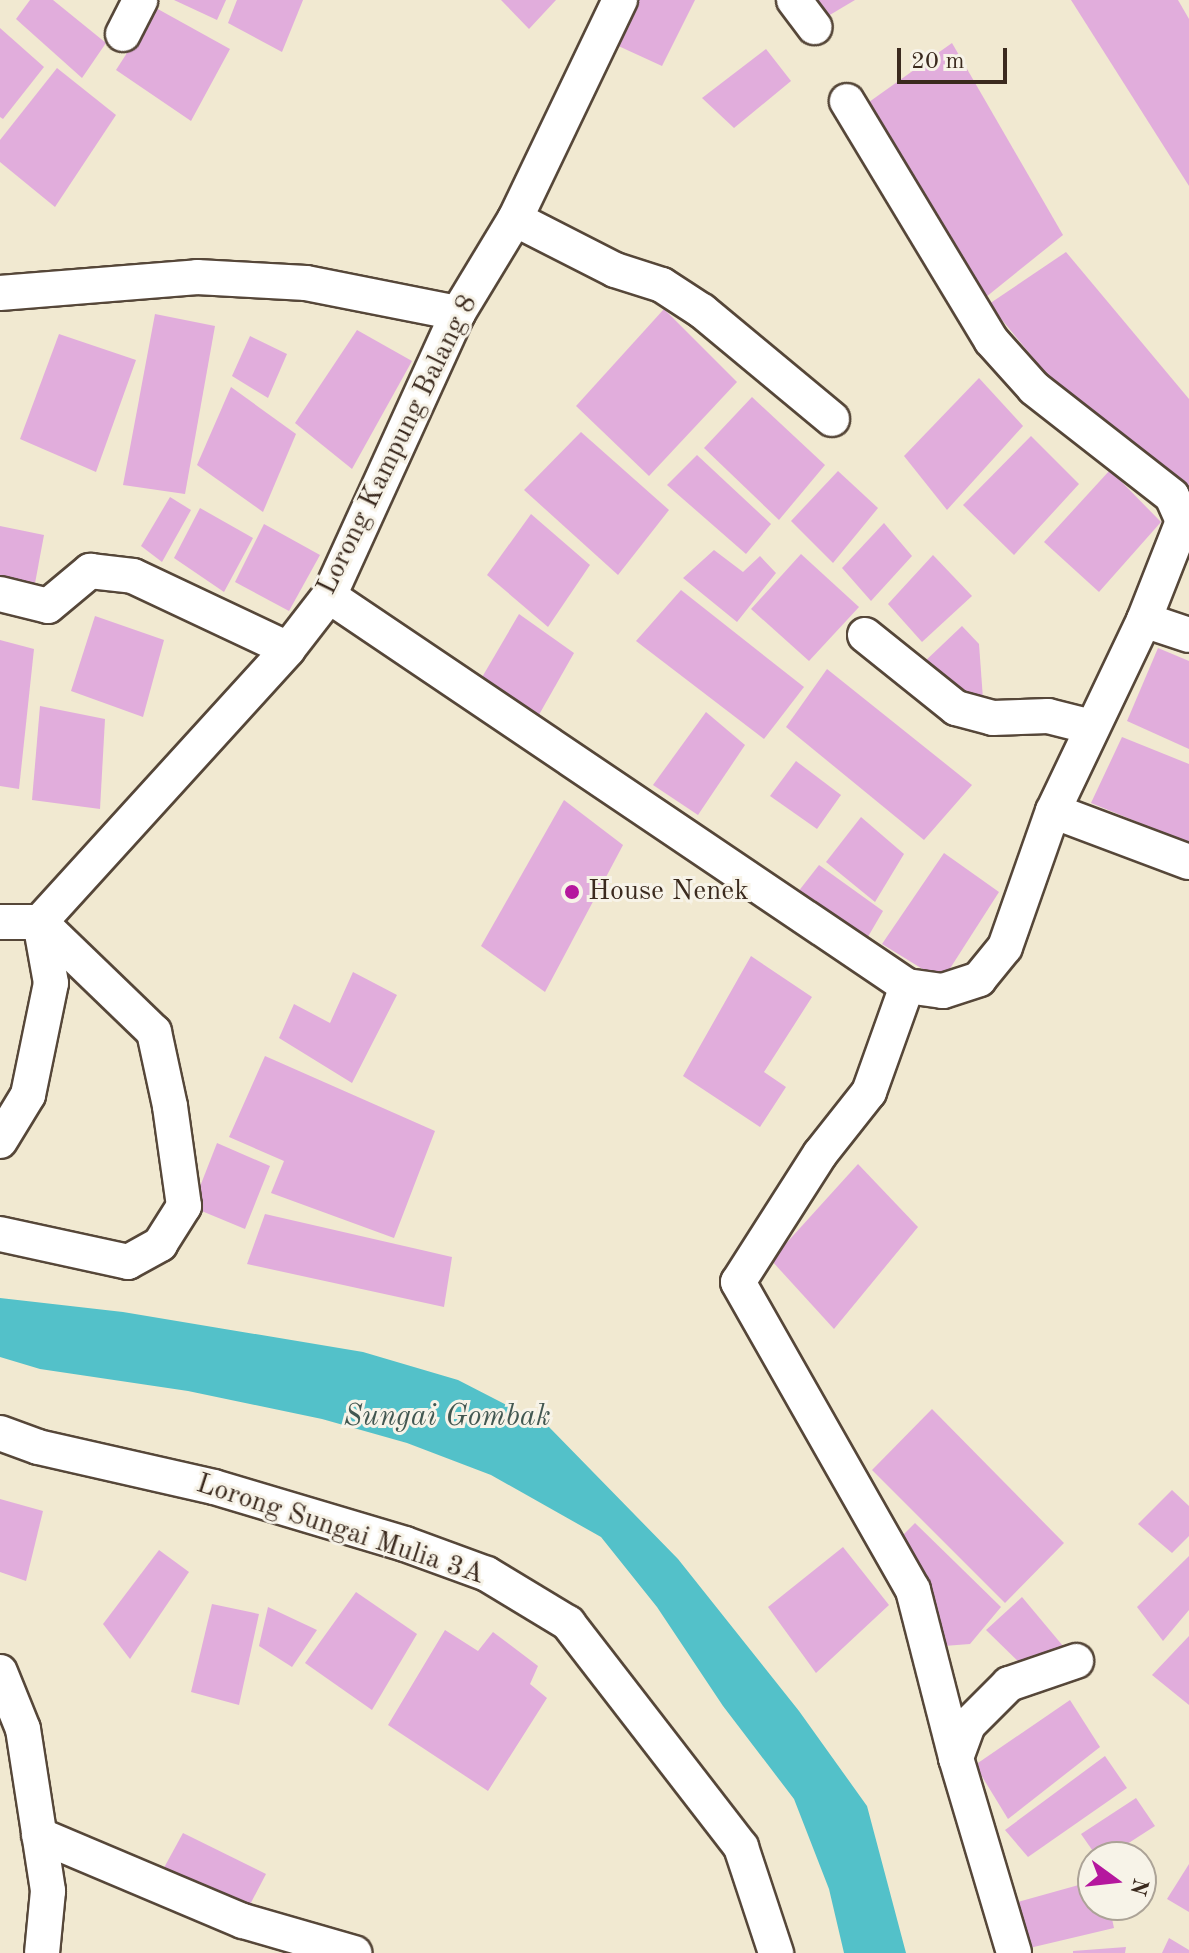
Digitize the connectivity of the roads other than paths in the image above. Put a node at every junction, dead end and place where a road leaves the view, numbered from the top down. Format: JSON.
{"nodes":[{"id":1,"x":140,"y":0,"type":"edge"},
{"id":2,"x":620,"y":0,"type":"edge"},
{"id":3,"x":794,"y":0,"type":"edge"},
{"id":4,"x":814,"y":27,"type":"dead end"},
{"id":5,"x":123,"y":34,"type":"dead end"},
{"id":6,"x":847,"y":101,"type":"dead end"},
{"id":7,"x":515,"y":219,"type":"junction"},
{"id":8,"x":0,"y":293,"type":"edge"},
{"id":9,"x":458,"y":313,"type":"junction"},
{"id":10,"x":832,"y":419,"type":"dead end"},
{"id":11,"x":0,"y":594,"type":"edge"},
{"id":12,"x":329,"y":596,"type":"junction"},
{"id":13,"x":1144,"y":620,"type":"junction"},
{"id":14,"x":865,"y":635,"type":"dead end"},
{"id":15,"x":1189,"y":635,"type":"edge"},
{"id":16,"x":288,"y":649,"type":"junction"},
{"id":17,"x":1092,"y":727,"type":"junction"},
{"id":18,"x":1053,"y":811,"type":"junction"},
{"id":19,"x":1189,"y":862,"type":"edge"},
{"id":20,"x":0,"y":922,"type":"edge"},
{"id":21,"x":40,"y":922,"type":"junction"},
{"id":22,"x":907,"y":986,"type":"junction"},
{"id":23,"x":0,"y":1141,"type":"edge"},
{"id":24,"x":0,"y":1234,"type":"edge"},
{"id":25,"x":0,"y":1433,"type":"edge"},
{"id":26,"x":1076,"y":1661,"type":"dead end"},
{"id":27,"x":0,"y":1672,"type":"edge"},
{"id":28,"x":956,"y":1758,"type":"junction"},
{"id":29,"x":39,"y":1835,"type":"junction"},
{"id":30,"x":42,"y":1953,"type":"edge"},
{"id":31,"x":354,"y":1953,"type":"edge"},
{"id":32,"x":776,"y":1953,"type":"edge"},
{"id":33,"x":1014,"y":1953,"type":"edge"}],
"edges":[{"from":1,"to":5,"type":"street"},
{"from":2,"to":7,"type":"street","name":"Lorong Kampung Balang 8"},
{"from":3,"to":4,"type":"street"},
{"from":6,"to":13,"type":"street"},
{"from":7,"to":9,"type":"street","name":"Lorong Kampung Balang 8"},
{"from":7,"to":10,"type":"street"},
{"from":8,"to":9,"type":"street"},
{"from":9,"to":12,"type":"street","name":"Lorong Kampung Balang 8"},
{"from":11,"to":16,"type":"street"},
{"from":12,"to":16,"type":"street","name":"Lorong Kampung Balang 8"},
{"from":12,"to":22,"type":"street"},
{"from":13,"to":15,"type":"street"},
{"from":13,"to":17,"type":"street"},
{"from":14,"to":17,"type":"street"},
{"from":16,"to":21,"type":"street","name":"Lorong Kampung Balang 8"},
{"from":17,"to":18,"type":"street"},
{"from":18,"to":19,"type":"street"},
{"from":18,"to":22,"type":"street"},
{"from":20,"to":21,"type":"street"},
{"from":21,"to":23,"type":"street"},
{"from":21,"to":24,"type":"street"},
{"from":22,"to":28,"type":"street"},
{"from":25,"to":32,"type":"street","name":"Lorong Sungai Mulia 3A"},
{"from":26,"to":28,"type":"street"},
{"from":27,"to":29,"type":"street"},
{"from":28,"to":33,"type":"street"},
{"from":29,"to":30,"type":"street"},
{"from":29,"to":31,"type":"street"}]}
